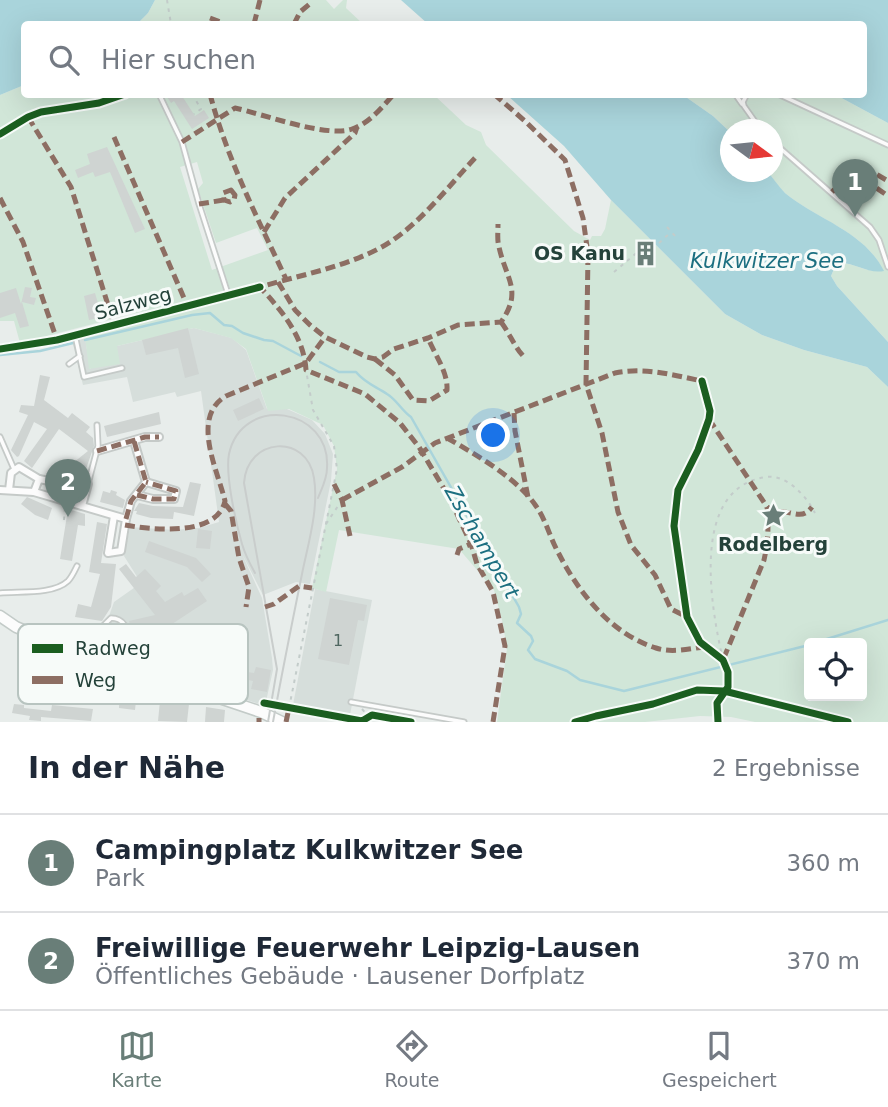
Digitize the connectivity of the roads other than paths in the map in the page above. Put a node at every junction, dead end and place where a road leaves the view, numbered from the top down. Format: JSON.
{"nodes":[{"id":1,"x":161,"y":98,"type":"edge"},
{"id":2,"x":738,"y":98,"type":"edge"},
{"id":3,"x":745,"y":98,"type":"edge"},
{"id":4,"x":787,"y":98,"type":"edge"},
{"id":5,"x":744,"y":106,"type":"junction"},
{"id":6,"x":753,"y":119,"type":"edge"},
{"id":7,"x":888,"y":145,"type":"edge"},
{"id":8,"x":783,"y":151,"type":"edge"},
{"id":9,"x":886,"y":259,"type":"edge"},
{"id":10,"x":888,"y":267,"type":"edge"},
{"id":11,"x":260,"y":287,"type":"dead end"},
{"id":12,"x":228,"y":295,"type":"junction"},
{"id":13,"x":75,"y":335,"type":"junction"},
{"id":14,"x":0,"y":349,"type":"edge"},
{"id":15,"x":80,"y":356,"type":"junction"},
{"id":16,"x":69,"y":363,"type":"dead end"},
{"id":17,"x":122,"y":368,"type":"dead end"},
{"id":18,"x":97,"y":425,"type":"dead end"},
{"id":19,"x":0,"y":437,"type":"edge"},
{"id":20,"x":159,"y":437,"type":"dead end"},
{"id":21,"x":134,"y":441,"type":"junction"},
{"id":22,"x":97,"y":451,"type":"junction"},
{"id":23,"x":14,"y":468,"type":"junction"},
{"id":24,"x":39,"y":479,"type":"junction"},
{"id":25,"x":146,"y":482,"type":"junction"},
{"id":26,"x":88,"y":484,"type":"junction"},
{"id":27,"x":0,"y":490,"type":"edge"},
{"id":28,"x":9,"y":490,"type":"junction"},
{"id":29,"x":34,"y":492,"type":"junction"},
{"id":30,"x":136,"y":495,"type":"junction"},
{"id":31,"x":80,"y":508,"type":"junction"},
{"id":32,"x":114,"y":516,"type":"junction"},
{"id":33,"x":126,"y":519,"type":"junction"},
{"id":34,"x":78,"y":566,"type":"dead end"},
{"id":35,"x":0,"y":593,"type":"edge"},
{"id":36,"x":0,"y":616,"type":"edge"},
{"id":37,"x":105,"y":624,"type":"edge"},
{"id":38,"x":125,"y":624,"type":"edge"},
{"id":39,"x":18,"y":628,"type":"edge"},
{"id":40,"x":351,"y":702,"type":"dead end"},
{"id":41,"x":237,"y":704,"type":"edge"},
{"id":42,"x":282,"y":722,"type":"edge"},
{"id":43,"x":464,"y":722,"type":"edge"}],
"edges":[{"from":1,"to":12,"type":"lane"},
{"from":2,"to":5,"type":"lane"},
{"from":3,"to":5,"type":"lane"},
{"from":4,"to":7,"type":"lane"},
{"from":5,"to":6,"type":"lane"},
{"from":8,"to":9,"type":"lane"},
{"from":9,"to":10,"type":"lane"},
{"from":11,"to":12,"type":"street","name":"Salzweg"},
{"from":12,"to":13,"type":"street","name":"Salzweg"},
{"from":13,"to":14,"type":"street","name":"Salzweg"},
{"from":13,"to":15,"type":"lane"},
{"from":15,"to":16,"type":"lane"},
{"from":15,"to":17,"type":"lane"},
{"from":18,"to":22,"type":"lane"},
{"from":19,"to":23,"type":"lane"},
{"from":20,"to":21,"type":"street"},
{"from":21,"to":22,"type":"street"},
{"from":21,"to":25,"type":"street"},
{"from":22,"to":26,"type":"lane"},
{"from":23,"to":24,"type":"street"},
{"from":23,"to":28,"type":"street"},
{"from":24,"to":26,"type":"street"},
{"from":24,"to":29,"type":"street"},
{"from":25,"to":30,"type":"street"},
{"from":25,"to":30,"type":"street"},
{"from":26,"to":31,"type":"street"},
{"from":27,"to":28,"type":"street"},
{"from":28,"to":29,"type":"street"},
{"from":29,"to":31,"type":"street"},
{"from":30,"to":33,"type":"street"},
{"from":31,"to":32,"type":"street"},
{"from":32,"to":33,"type":"street"},
{"from":32,"to":33,"type":"street"},
{"from":34,"to":35,"type":"lane"},
{"from":36,"to":39,"type":"main road"},
{"from":37,"to":38,"type":"lane"},
{"from":40,"to":43,"type":"lane"},
{"from":41,"to":42,"type":"main road"}]}
